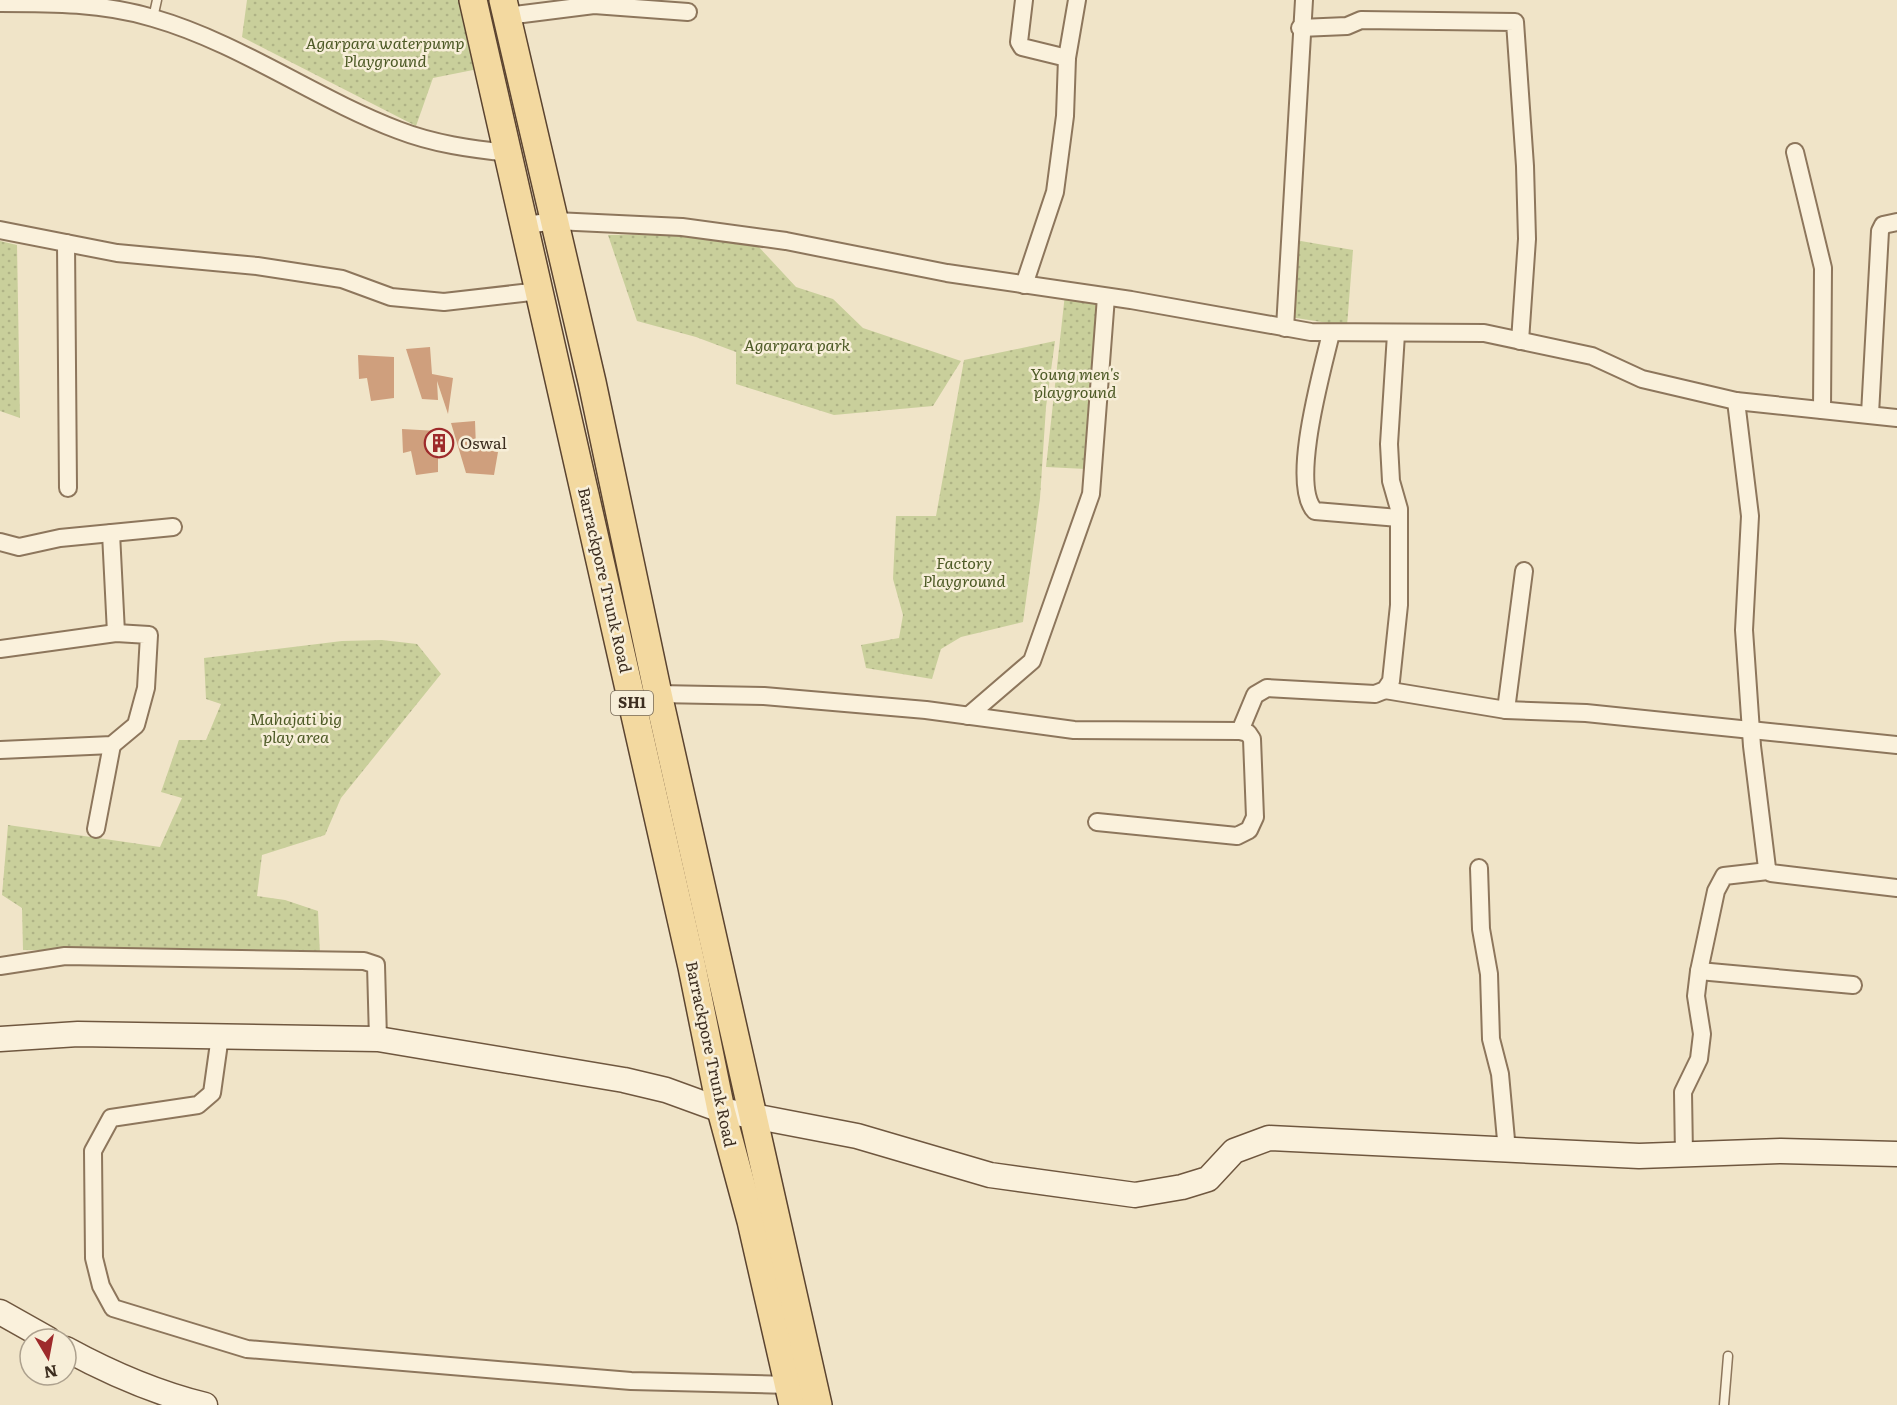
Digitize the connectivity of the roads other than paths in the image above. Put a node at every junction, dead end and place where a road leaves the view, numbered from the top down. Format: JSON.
{"nodes":[{"id":1,"x":157,"y":0,"type":"edge"},
{"id":2,"x":473,"y":0,"type":"edge"},
{"id":3,"x":1024,"y":0,"type":"edge"},
{"id":4,"x":1077,"y":0,"type":"edge"},
{"id":5,"x":1304,"y":0,"type":"edge"},
{"id":6,"x":0,"y":3,"type":"edge"},
{"id":7,"x":505,"y":8,"type":"edge"},
{"id":8,"x":688,"y":12,"type":"dead end"},
{"id":9,"x":153,"y":18,"type":"junction"},
{"id":10,"x":1300,"y":28,"type":"junction"},
{"id":11,"x":1067,"y":58,"type":"junction"},
{"id":12,"x":1795,"y":152,"type":"dead end"},
{"id":13,"x":509,"y":153,"type":"junction"},
{"id":14,"x":555,"y":221,"type":"junction"},
{"id":15,"x":1897,"y":222,"type":"edge"},
{"id":16,"x":526,"y":225,"type":"junction"},
{"id":17,"x":0,"y":230,"type":"edge"},
{"id":18,"x":66,"y":243,"type":"junction"},
{"id":19,"x":1024,"y":285,"type":"junction"},
{"id":20,"x":540,"y":291,"type":"junction"},
{"id":21,"x":1106,"y":297,"type":"junction"},
{"id":22,"x":1285,"y":328,"type":"junction"},
{"id":23,"x":1331,"y":333,"type":"junction"},
{"id":24,"x":1396,"y":334,"type":"junction"},
{"id":25,"x":1520,"y":340,"type":"junction"},
{"id":26,"x":1736,"y":401,"type":"junction"},
{"id":27,"x":1822,"y":410,"type":"junction"},
{"id":28,"x":1870,"y":414,"type":"junction"},
{"id":29,"x":1897,"y":418,"type":"edge"},
{"id":30,"x":68,"y":488,"type":"dead end"},
{"id":31,"x":1399,"y":518,"type":"junction"},
{"id":32,"x":173,"y":527,"type":"dead end"},
{"id":33,"x":111,"y":533,"type":"junction"},
{"id":34,"x":0,"y":542,"type":"edge"},
{"id":35,"x":1524,"y":571,"type":"dead end"},
{"id":36,"x":116,"y":633,"type":"junction"},
{"id":37,"x":0,"y":649,"type":"edge"},
{"id":38,"x":1385,"y":690,"type":"junction"},
{"id":39,"x":658,"y":694,"type":"junction"},
{"id":40,"x":1506,"y":710,"type":"junction"},
{"id":41,"x":968,"y":716,"type":"junction"},
{"id":42,"x":1240,"y":731,"type":"junction"},
{"id":43,"x":1751,"y":732,"type":"junction"},
{"id":44,"x":112,"y":745,"type":"junction"},
{"id":45,"x":1897,"y":745,"type":"edge"},
{"id":46,"x":0,"y":750,"type":"edge"},
{"id":47,"x":1097,"y":822,"type":"dead end"},
{"id":48,"x":96,"y":829,"type":"dead end"},
{"id":49,"x":1479,"y":868,"type":"dead end"},
{"id":50,"x":1768,"y":871,"type":"junction"},
{"id":51,"x":1897,"y":888,"type":"edge"},
{"id":52,"x":0,"y":966,"type":"edge"},
{"id":53,"x":1699,"y":970,"type":"junction"},
{"id":54,"x":1853,"y":985,"type":"dead end"},
{"id":55,"x":219,"y":1036,"type":"junction"},
{"id":56,"x":0,"y":1039,"type":"edge"},
{"id":57,"x":378,"y":1039,"type":"junction"},
{"id":58,"x":721,"y":1110,"type":"junction"},
{"id":59,"x":754,"y":1115,"type":"junction"},
{"id":60,"x":1507,"y":1151,"type":"junction"},
{"id":61,"x":1897,"y":1154,"type":"edge"},
{"id":62,"x":1684,"y":1155,"type":"junction"},
{"id":63,"x":0,"y":1312,"type":"edge"},
{"id":64,"x":27,"y":1327,"type":"edge"},
{"id":65,"x":78,"y":1356,"type":"edge"},
{"id":66,"x":1728,"y":1356,"type":"dead end"},
{"id":67,"x":791,"y":1395,"type":"edge"},
{"id":68,"x":205,"y":1405,"type":"edge"},
{"id":69,"x":818,"y":1405,"type":"edge"},
{"id":70,"x":1724,"y":1405,"type":"edge"}],
"edges":[{"from":1,"to":9,"type":"lane"},
{"from":2,"to":13,"type":"main road","name":"Barrackpore Trunk Road","number":"SH1"},
{"from":3,"to":11,"type":"street"},
{"from":4,"to":11,"type":"street"},
{"from":5,"to":10,"type":"street"},
{"from":6,"to":9,"type":"street"},
{"from":7,"to":8,"type":"street"},
{"from":7,"to":14,"type":"main road","name":"Barrackpore Trunk Road","number":"SH1"},
{"from":9,"to":13,"type":"street"},
{"from":10,"to":22,"type":"street"},
{"from":10,"to":25,"type":"street"},
{"from":11,"to":19,"type":"street"},
{"from":12,"to":27,"type":"street"},
{"from":13,"to":16,"type":"main road","name":"Barrackpore Trunk Road","number":"SH1"},
{"from":14,"to":16,"type":"street"},
{"from":14,"to":19,"type":"street"},
{"from":14,"to":39,"type":"main road","name":"Barrackpore Trunk Road","number":"SH1"},
{"from":15,"to":28,"type":"street"},
{"from":16,"to":20,"type":"main road","name":"Barrackpore Trunk Road","number":"SH1"},
{"from":17,"to":18,"type":"street"},
{"from":18,"to":20,"type":"street"},
{"from":18,"to":30,"type":"street"},
{"from":19,"to":21,"type":"street"},
{"from":20,"to":58,"type":"main road","name":"Barrackpore Trunk Road","number":"SH1"},
{"from":21,"to":22,"type":"street"},
{"from":21,"to":41,"type":"street"},
{"from":22,"to":23,"type":"street"},
{"from":23,"to":24,"type":"street"},
{"from":23,"to":31,"type":"street"},
{"from":24,"to":25,"type":"street"},
{"from":24,"to":31,"type":"street"},
{"from":25,"to":26,"type":"street"},
{"from":26,"to":27,"type":"street"},
{"from":26,"to":43,"type":"street"},
{"from":27,"to":28,"type":"street"},
{"from":28,"to":29,"type":"street"},
{"from":31,"to":38,"type":"street"},
{"from":32,"to":33,"type":"street"},
{"from":33,"to":34,"type":"street"},
{"from":33,"to":36,"type":"street"},
{"from":35,"to":40,"type":"street"},
{"from":36,"to":37,"type":"street"},
{"from":36,"to":44,"type":"street"},
{"from":38,"to":40,"type":"street"},
{"from":38,"to":42,"type":"street"},
{"from":39,"to":41,"type":"street"},
{"from":39,"to":59,"type":"main road","name":"Barrackpore Trunk Road","number":"SH1"},
{"from":40,"to":43,"type":"street"},
{"from":41,"to":42,"type":"street"},
{"from":42,"to":47,"type":"street"},
{"from":43,"to":45,"type":"street"},
{"from":43,"to":50,"type":"street"},
{"from":44,"to":46,"type":"street"},
{"from":44,"to":48,"type":"street"},
{"from":49,"to":60,"type":"street"},
{"from":50,"to":51,"type":"street"},
{"from":50,"to":53,"type":"street"},
{"from":52,"to":57,"type":"street"},
{"from":53,"to":54,"type":"street"},
{"from":53,"to":62,"type":"street"},
{"from":55,"to":56,"type":"street"},
{"from":55,"to":57,"type":"street"},
{"from":55,"to":67,"type":"street"},
{"from":57,"to":58,"type":"street"},
{"from":58,"to":59,"type":"street"},
{"from":58,"to":67,"type":"main road","name":"Barrackpore Trunk Road","number":"SH1"},
{"from":59,"to":60,"type":"street"},
{"from":59,"to":69,"type":"main road","name":"Barrackpore Trunk Road","number":"SH1"},
{"from":60,"to":62,"type":"street"},
{"from":61,"to":62,"type":"street"},
{"from":63,"to":64,"type":"street"},
{"from":65,"to":68,"type":"street"},
{"from":66,"to":70,"type":"lane"}]}
